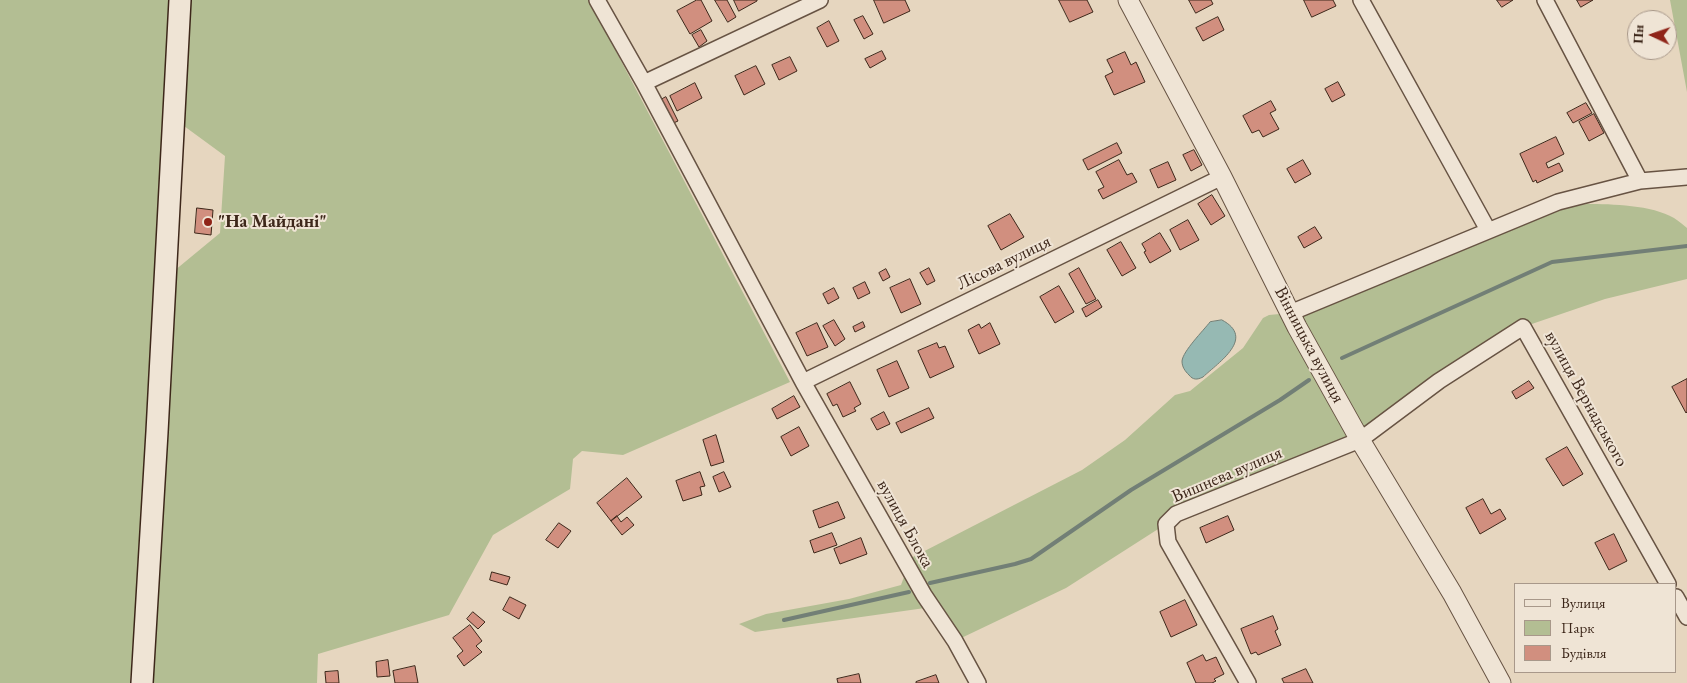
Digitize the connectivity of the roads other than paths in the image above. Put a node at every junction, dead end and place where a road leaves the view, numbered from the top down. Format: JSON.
{"nodes":[{"id":1,"x":180,"y":0,"type":"edge"},
{"id":2,"x":597,"y":0,"type":"edge"},
{"id":3,"x":820,"y":0,"type":"edge"},
{"id":4,"x":1128,"y":0,"type":"edge"},
{"id":5,"x":1360,"y":0,"type":"edge"},
{"id":6,"x":1545,"y":0,"type":"edge"},
{"id":7,"x":644,"y":83,"type":"junction"},
{"id":8,"x":1222,"y":177,"type":"junction"},
{"id":9,"x":1687,"y":177,"type":"edge"},
{"id":10,"x":1640,"y":181,"type":"junction"},
{"id":11,"x":1488,"y":230,"type":"junction"},
{"id":12,"x":1290,"y":313,"type":"junction"},
{"id":13,"x":803,"y":382,"type":"junction"},
{"id":14,"x":1360,"y":440,"type":"junction"},
{"id":15,"x":1667,"y":583,"type":"edge"},
{"id":16,"x":1677,"y":600,"type":"edge"},
{"id":17,"x":1687,"y":618,"type":"edge"},
{"id":18,"x":142,"y":683,"type":"edge"},
{"id":19,"x":978,"y":683,"type":"edge"},
{"id":20,"x":1248,"y":683,"type":"edge"},
{"id":21,"x":1501,"y":683,"type":"edge"}],
"edges":[{"from":1,"to":18,"type":"main road"},
{"from":2,"to":7,"type":"street","name":"вулиця Блока"},
{"from":3,"to":7,"type":"street"},
{"from":4,"to":8,"type":"street","name":"Вінницька вулиця"},
{"from":5,"to":11,"type":"street"},
{"from":6,"to":10,"type":"street"},
{"from":7,"to":13,"type":"street","name":"вулиця Блока"},
{"from":8,"to":12,"type":"street","name":"Вінницька вулиця"},
{"from":8,"to":13,"type":"street","name":"Лісова вулиця"},
{"from":9,"to":10,"type":"street"},
{"from":10,"to":11,"type":"street"},
{"from":11,"to":12,"type":"street"},
{"from":12,"to":14,"type":"street","name":"Вінницька вулиця"},
{"from":13,"to":19,"type":"street","name":"вулиця Блока"},
{"from":14,"to":15,"type":"street","name":"вулиця Вернадського"},
{"from":14,"to":20,"type":"street","name":"Вишнева вулиця"},
{"from":14,"to":21,"type":"street","name":"Вінницька вулиця"},
{"from":16,"to":17,"type":"street"}]}
